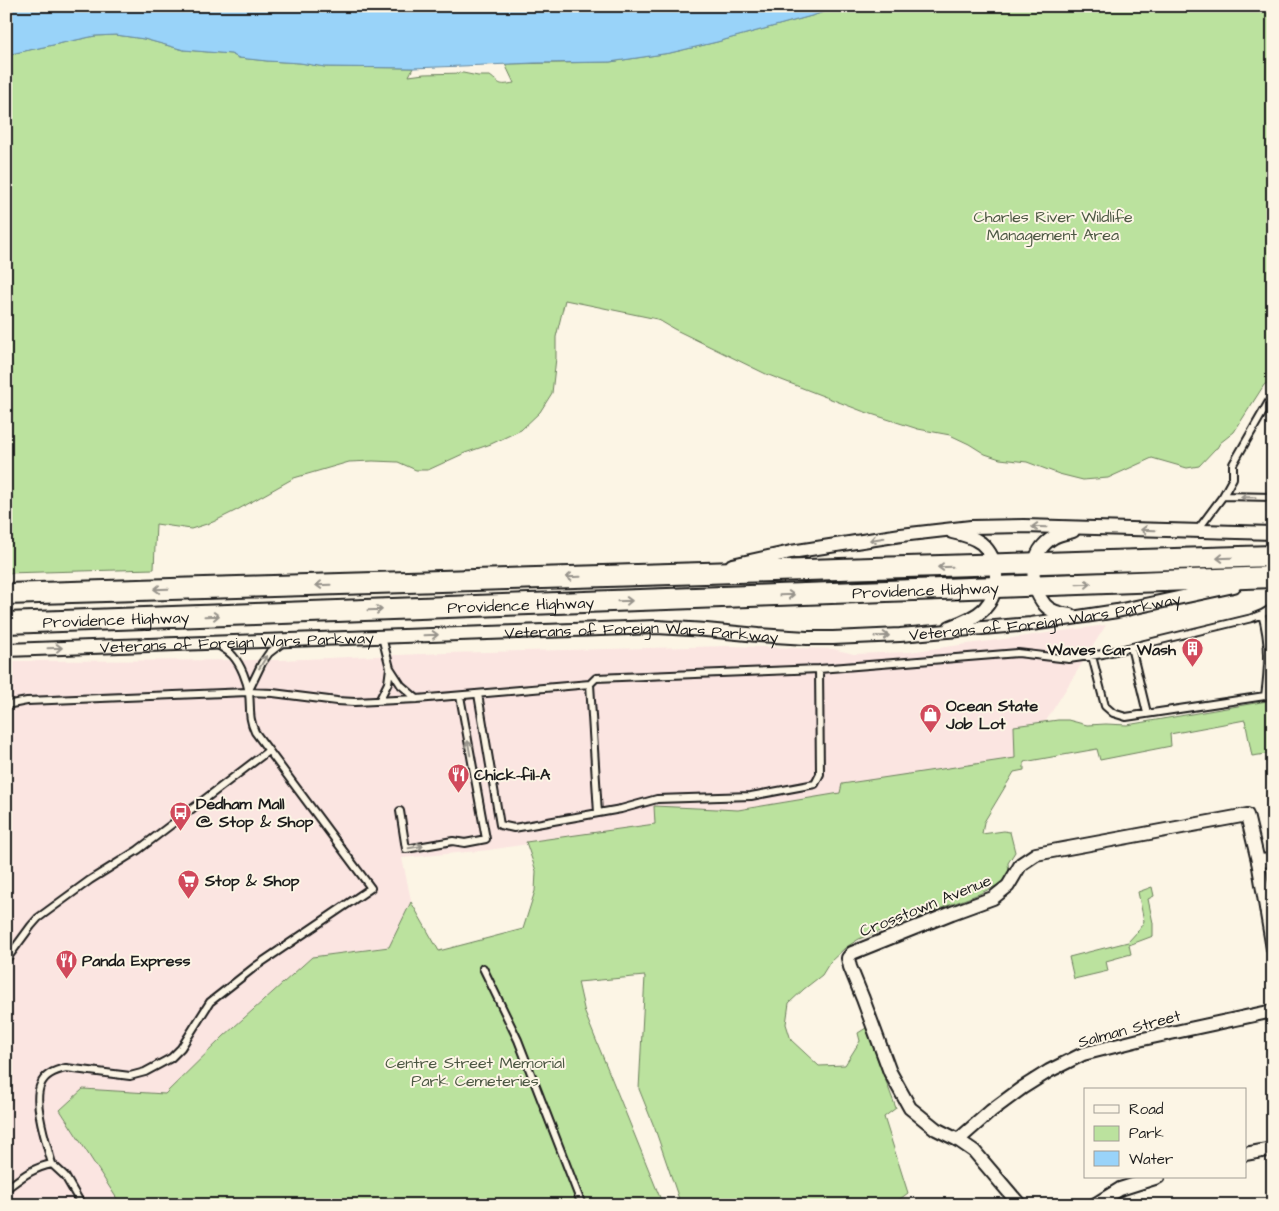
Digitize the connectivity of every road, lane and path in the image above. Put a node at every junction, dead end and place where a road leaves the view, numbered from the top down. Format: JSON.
{"nodes":[{"id":1,"x":1271,"y":398,"type":"dead end"},
{"id":2,"x":1223,"y":496,"type":"junction"},
{"id":3,"x":1273,"y":497,"type":"edge"},
{"id":4,"x":1087,"y":528,"type":"junction"},
{"id":5,"x":939,"y":530,"type":"junction"},
{"id":6,"x":1197,"y":532,"type":"junction"},
{"id":7,"x":1273,"y":533,"type":"edge"},
{"id":8,"x":1273,"y":556,"type":"edge"},
{"id":9,"x":1034,"y":564,"type":"junction"},
{"id":10,"x":994,"y":565,"type":"junction"},
{"id":11,"x":690,"y":574,"type":"junction"},
{"id":12,"x":1273,"y":577,"type":"edge"},
{"id":13,"x":1035,"y":586,"type":"junction"},
{"id":14,"x":995,"y":587,"type":"junction"},
{"id":15,"x":6,"y":594,"type":"edge"},
{"id":16,"x":1273,"y":603,"type":"edge"},
{"id":17,"x":1262,"y":614,"type":"junction"},
{"id":18,"x":1088,"y":615,"type":"junction"},
{"id":19,"x":6,"y":623,"type":"edge"},
{"id":20,"x":933,"y":632,"type":"junction"},
{"id":21,"x":382,"y":636,"type":"junction"},
{"id":22,"x":287,"y":640,"type":"junction"},
{"id":23,"x":214,"y":642,"type":"junction"},
{"id":24,"x":1131,"y":647,"type":"junction"},
{"id":25,"x":6,"y":650,"type":"edge"},
{"id":26,"x":1092,"y":656,"type":"junction"},
{"id":27,"x":390,"y":668,"type":"junction"},
{"id":28,"x":819,"y":669,"type":"junction"},
{"id":29,"x":590,"y":684,"type":"junction"},
{"id":30,"x":248,"y":692,"type":"junction"},
{"id":31,"x":478,"y":694,"type":"junction"},
{"id":32,"x":1273,"y":694,"type":"edge"},
{"id":33,"x":460,"y":696,"type":"junction"},
{"id":34,"x":1265,"y":696,"type":"junction"},
{"id":35,"x":417,"y":700,"type":"junction"},
{"id":36,"x":379,"y":701,"type":"junction"},
{"id":37,"x":6,"y":705,"type":"edge"},
{"id":38,"x":1148,"y":713,"type":"junction"},
{"id":39,"x":268,"y":751,"type":"junction"},
{"id":40,"x":400,"y":810,"type":"dead end"},
{"id":41,"x":598,"y":813,"type":"junction"},
{"id":42,"x":1273,"y":860,"type":"edge"},
{"id":43,"x":1258,"y":862,"type":"junction"},
{"id":44,"x":1273,"y":949,"type":"edge"},
{"id":45,"x":6,"y":960,"type":"edge"},
{"id":46,"x":483,"y":968,"type":"dead end"},
{"id":47,"x":1273,"y":1011,"type":"edge"},
{"id":48,"x":958,"y":1140,"type":"junction"},
{"id":49,"x":1273,"y":1149,"type":"edge"},
{"id":50,"x":1246,"y":1154,"type":"edge"},
{"id":51,"x":52,"y":1164,"type":"junction"},
{"id":52,"x":1155,"y":1178,"type":"edge"},
{"id":53,"x":6,"y":1189,"type":"edge"},
{"id":54,"x":80,"y":1205,"type":"edge"},
{"id":55,"x":582,"y":1205,"type":"edge"},
{"id":56,"x":1020,"y":1205,"type":"edge"},
{"id":57,"x":1094,"y":1205,"type":"edge"}],
"edges":[{"from":1,"to":2,"type":"lane"},
{"from":3,"to":2,"type":"lane","one_way":true},
{"from":2,"to":6,"type":"lane"},
{"from":4,"to":5,"type":"street","one_way":true},
{"from":6,"to":4,"type":"street","one_way":true},
{"from":4,"to":9,"type":"street"},
{"from":5,"to":10,"type":"street"},
{"from":5,"to":11,"type":"street","one_way":true},
{"from":6,"to":7,"type":"street"},
{"from":8,"to":9,"type":"highway","one_way":true},
{"from":9,"to":10,"type":"highway"},
{"from":9,"to":13,"type":"street"},
{"from":10,"to":11,"type":"highway","name":"Providence Highway","one_way":true},
{"from":10,"to":14,"type":"street"},
{"from":11,"to":15,"type":"highway","name":"Providence Highway","one_way":true},
{"from":13,"to":12,"type":"highway","name":"Veterans of Foreign Wars Parkway","one_way":true},
{"from":12,"to":18,"type":"street","name":"Veterans of Foreign Wars Parkway"},
{"from":13,"to":14,"type":"highway","name":"Providence Highway"},
{"from":13,"to":18,"type":"street"},
{"from":19,"to":14,"type":"highway","name":"Providence Highway","one_way":true},
{"from":14,"to":20,"type":"street"},
{"from":16,"to":17,"type":"lane"},
{"from":17,"to":24,"type":"lane"},
{"from":17,"to":34,"type":"lane"},
{"from":18,"to":20,"type":"street","name":"Veterans of Foreign Wars Parkway"},
{"from":21,"to":20,"type":"street","name":"Veterans of Foreign Wars Parkway","one_way":true},
{"from":21,"to":22,"type":"street","name":"Veterans of Foreign Wars Parkway"},
{"from":21,"to":27,"type":"lane"},
{"from":22,"to":23,"type":"street","name":"Veterans of Foreign Wars Parkway"},
{"from":30,"to":22,"type":"lane","one_way":true},
{"from":25,"to":23,"type":"street","name":"Veterans of Foreign Wars Parkway","one_way":true},
{"from":23,"to":30,"type":"lane"},
{"from":24,"to":26,"type":"lane"},
{"from":24,"to":38,"type":"lane"},
{"from":26,"to":28,"type":"lane"},
{"from":26,"to":38,"type":"lane"},
{"from":27,"to":35,"type":"lane"},
{"from":27,"to":36,"type":"lane"},
{"from":28,"to":29,"type":"lane"},
{"from":28,"to":41,"type":"lane"},
{"from":29,"to":31,"type":"lane"},
{"from":29,"to":41,"type":"lane"},
{"from":30,"to":36,"type":"lane"},
{"from":30,"to":37,"type":"lane"},
{"from":30,"to":39,"type":"lane"},
{"from":31,"to":33,"type":"lane"},
{"from":31,"to":41,"type":"lane"},
{"from":32,"to":34,"type":"lane"},
{"from":33,"to":35,"type":"lane"},
{"from":40,"to":33,"type":"lane","one_way":true},
{"from":34,"to":38,"type":"lane"},
{"from":35,"to":36,"type":"lane"},
{"from":39,"to":45,"type":"lane"},
{"from":39,"to":51,"type":"lane"},
{"from":42,"to":43,"type":"street"},
{"from":43,"to":44,"type":"street"},
{"from":43,"to":48,"type":"street","name":"Crosstown Avenue"},
{"from":46,"to":55,"type":"lane"},
{"from":47,"to":48,"type":"street","name":"Salman Street"},
{"from":48,"to":56,"type":"street","name":"Crosstown Avenue"},
{"from":49,"to":50,"type":"street"},
{"from":51,"to":53,"type":"lane"},
{"from":51,"to":54,"type":"lane"},
{"from":52,"to":57,"type":"street"}]}
